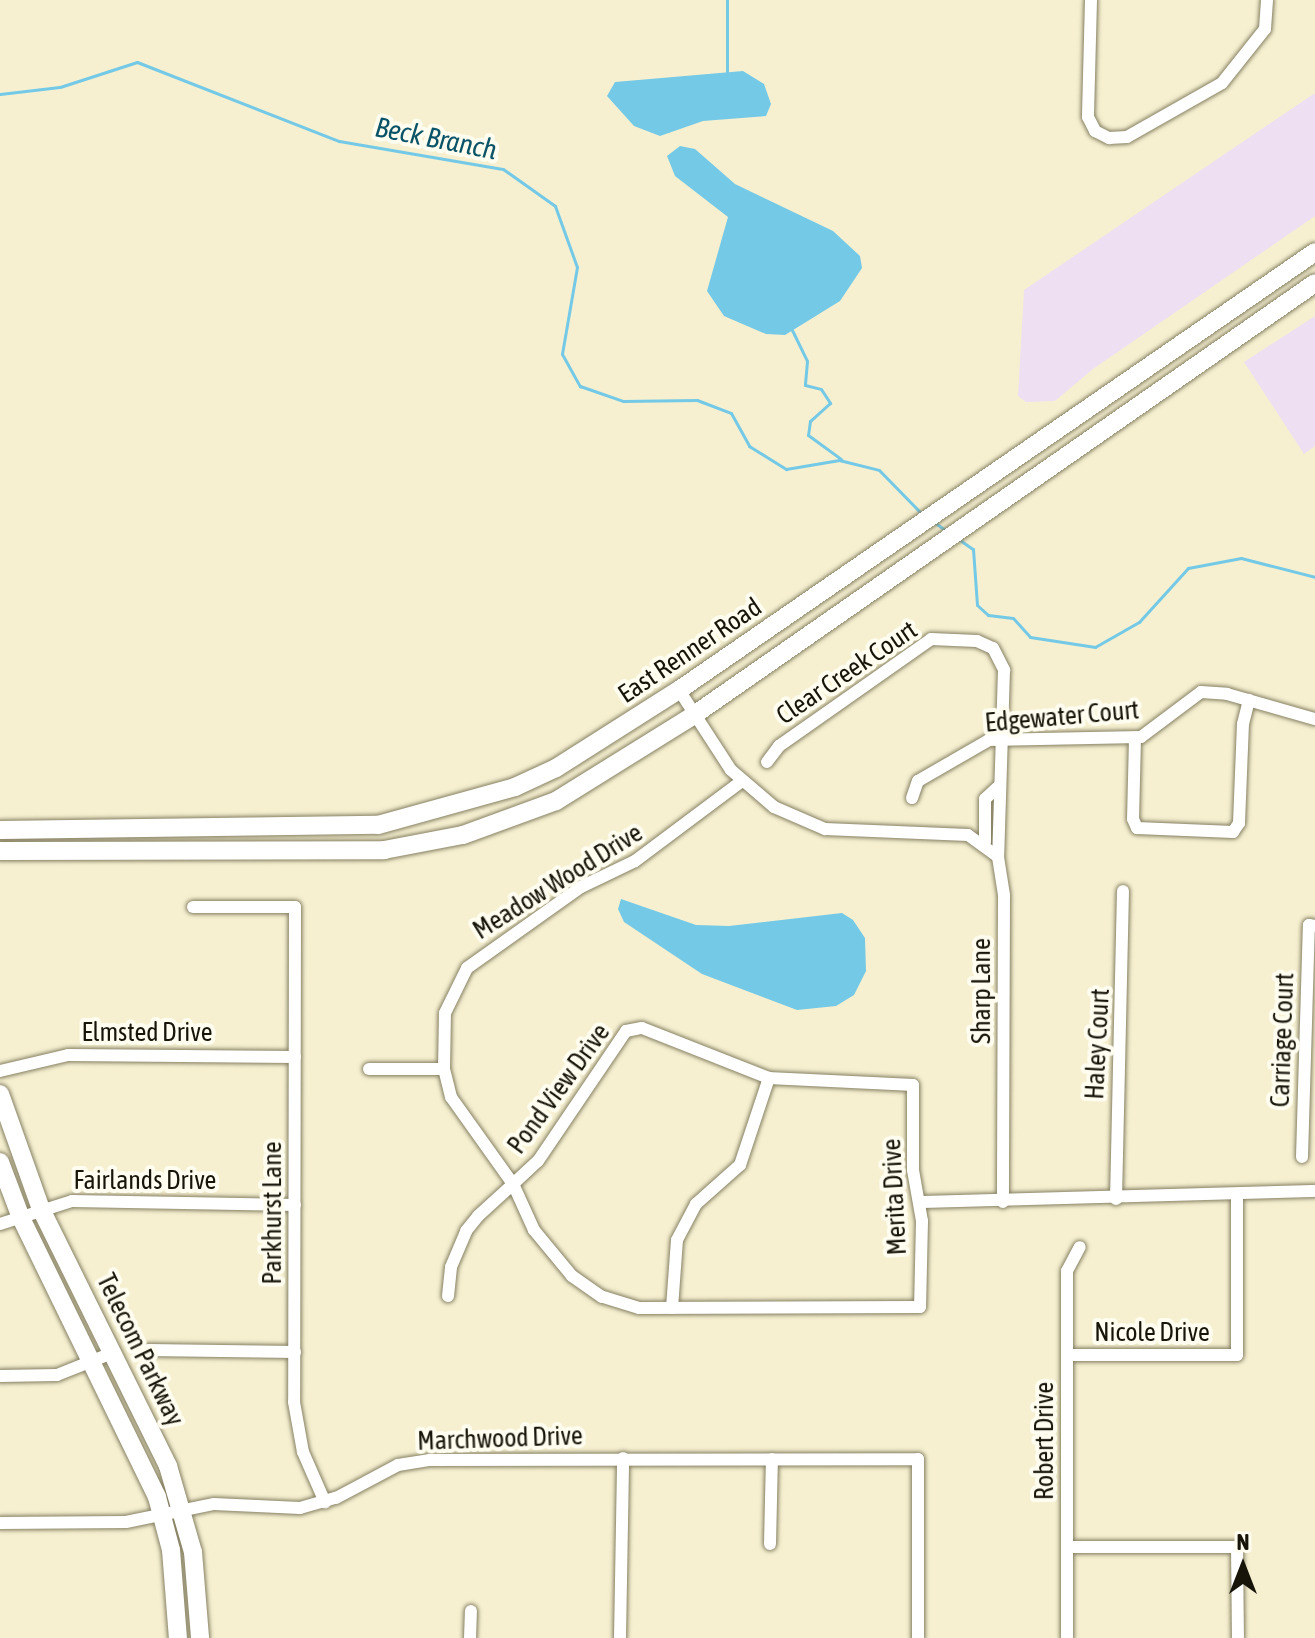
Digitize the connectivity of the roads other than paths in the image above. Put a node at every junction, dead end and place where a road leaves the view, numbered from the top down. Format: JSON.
{"nodes":[{"id":1,"x":1091,"y":0,"type":"edge"},
{"id":2,"x":1267,"y":0,"type":"edge"},
{"id":3,"x":1315,"y":252,"type":"edge"},
{"id":4,"x":1298,"y":264,"type":"junction"},
{"id":5,"x":1313,"y":284,"type":"edge"},
{"id":6,"x":1010,"y":465,"type":"junction"},
{"id":7,"x":1025,"y":488,"type":"junction"},
{"id":8,"x":679,"y":690,"type":"junction"},
{"id":9,"x":1249,"y":700,"type":"junction"},
{"id":10,"x":694,"y":715,"type":"junction"},
{"id":11,"x":1315,"y":719,"type":"edge"},
{"id":12,"x":1135,"y":738,"type":"junction"},
{"id":13,"x":1003,"y":739,"type":"junction"},
{"id":14,"x":767,"y":762,"type":"dead end"},
{"id":15,"x":742,"y":781,"type":"junction"},
{"id":16,"x":999,"y":786,"type":"junction"},
{"id":17,"x":912,"y":798,"type":"dead end"},
{"id":18,"x":0,"y":830,"type":"edge"},
{"id":19,"x":985,"y":842,"type":"junction"},
{"id":20,"x":0,"y":851,"type":"edge"},
{"id":21,"x":998,"y":857,"type":"junction"},
{"id":22,"x":1123,"y":891,"type":"dead end"},
{"id":23,"x":193,"y":907,"type":"dead end"},
{"id":24,"x":1312,"y":925,"type":"edge"},
{"id":25,"x":295,"y":1057,"type":"junction"},
{"id":26,"x":369,"y":1069,"type":"dead end"},
{"id":27,"x":444,"y":1069,"type":"junction"},
{"id":28,"x":0,"y":1071,"type":"edge"},
{"id":29,"x":769,"y":1078,"type":"junction"},
{"id":30,"x":0,"y":1094,"type":"edge"},
{"id":31,"x":1302,"y":1157,"type":"dead end"},
{"id":32,"x":0,"y":1162,"type":"edge"},
{"id":33,"x":513,"y":1184,"type":"junction"},
{"id":34,"x":1315,"y":1191,"type":"edge"},
{"id":35,"x":1237,"y":1194,"type":"junction"},
{"id":36,"x":1116,"y":1199,"type":"junction"},
{"id":37,"x":920,"y":1202,"type":"junction"},
{"id":38,"x":1003,"y":1202,"type":"junction"},
{"id":39,"x":295,"y":1205,"type":"junction"},
{"id":40,"x":41,"y":1209,"type":"junction"},
{"id":41,"x":21,"y":1218,"type":"junction"},
{"id":42,"x":0,"y":1224,"type":"edge"},
{"id":43,"x":1080,"y":1247,"type":"dead end"},
{"id":44,"x":448,"y":1296,"type":"dead end"},
{"id":45,"x":920,"y":1307,"type":"joint"},
{"id":46,"x":672,"y":1308,"type":"junction"},
{"id":47,"x":148,"y":1350,"type":"dead end"},
{"id":48,"x":295,"y":1352,"type":"junction"},
{"id":49,"x":112,"y":1353,"type":"junction"},
{"id":50,"x":1067,"y":1355,"type":"junction"},
{"id":51,"x":93,"y":1363,"type":"junction"},
{"id":52,"x":0,"y":1376,"type":"edge"},
{"id":53,"x":623,"y":1458,"type":"junction"},
{"id":54,"x":772,"y":1459,"type":"junction"},
{"id":55,"x":325,"y":1502,"type":"junction"},
{"id":56,"x":182,"y":1509,"type":"junction"},
{"id":57,"x":162,"y":1515,"type":"junction"},
{"id":58,"x":0,"y":1523,"type":"edge"},
{"id":59,"x":770,"y":1544,"type":"dead end"},
{"id":60,"x":1067,"y":1547,"type":"junction"},
{"id":61,"x":471,"y":1611,"type":"dead end"},
{"id":62,"x":178,"y":1638,"type":"edge"},
{"id":63,"x":200,"y":1638,"type":"edge"},
{"id":64,"x":470,"y":1638,"type":"edge"},
{"id":65,"x":620,"y":1638,"type":"edge"},
{"id":66,"x":918,"y":1638,"type":"edge"},
{"id":67,"x":1067,"y":1638,"type":"edge"},
{"id":68,"x":1238,"y":1638,"type":"edge"}],
"edges":[{"from":1,"to":2,"type":"street"},
{"from":3,"to":4,"type":"main road","name":"East Renner Road"},
{"from":4,"to":5,"type":"main road"},
{"from":4,"to":6,"type":"main road","name":"East Renner Road"},
{"from":5,"to":7,"type":"main road","name":"East Renner Road"},
{"from":6,"to":7,"type":"main road"},
{"from":6,"to":8,"type":"main road","name":"East Renner Road"},
{"from":7,"to":10,"type":"main road","name":"East Renner Road"},
{"from":8,"to":10,"type":"street"},
{"from":8,"to":18,"type":"main road","name":"East Renner Road"},
{"from":9,"to":11,"type":"street","name":"Edgewater Court"},
{"from":9,"to":12,"type":"street","name":"Edgewater Court"},
{"from":9,"to":12,"type":"street"},
{"from":10,"to":15,"type":"street"},
{"from":10,"to":20,"type":"main road","name":"East Renner Road"},
{"from":12,"to":13,"type":"street","name":"Edgewater Court"},
{"from":13,"to":14,"type":"street","name":"Clear Creek Court"},
{"from":13,"to":16,"type":"street"},
{"from":13,"to":17,"type":"street","name":"Edgewater Court"},
{"from":15,"to":19,"type":"street"},
{"from":15,"to":27,"type":"street","name":"Meadow Wood Drive"},
{"from":16,"to":19,"type":"street"},
{"from":16,"to":21,"type":"street","name":"Sharp Lane"},
{"from":19,"to":21,"type":"street"},
{"from":21,"to":38,"type":"street","name":"Sharp Lane"},
{"from":22,"to":36,"type":"street","name":"Haley Court"},
{"from":23,"to":25,"type":"street","name":"Parkhurst Lane"},
{"from":24,"to":31,"type":"street","name":"Carriage Court"},
{"from":25,"to":28,"type":"street","name":"Elmsted Drive"},
{"from":25,"to":39,"type":"street","name":"Parkhurst Lane"},
{"from":26,"to":27,"type":"street"},
{"from":27,"to":33,"type":"street","name":"Meadow Wood Drive"},
{"from":29,"to":33,"type":"street","name":"Pond View Drive"},
{"from":29,"to":37,"type":"street","name":"Merita Drive"},
{"from":29,"to":46,"type":"street"},
{"from":30,"to":40,"type":"main road","name":"Telecom Parkway"},
{"from":32,"to":41,"type":"main road","name":"Telecom Parkway"},
{"from":33,"to":44,"type":"street","name":"Pond View Drive"},
{"from":33,"to":46,"type":"street","name":"Meadow Wood Drive"},
{"from":34,"to":35,"type":"street"},
{"from":35,"to":36,"type":"street"},
{"from":35,"to":50,"type":"street","name":"Nicole Drive"},
{"from":36,"to":38,"type":"street"},
{"from":37,"to":38,"type":"street"},
{"from":37,"to":45,"type":"street","name":"Merita Drive"},
{"from":39,"to":40,"type":"street","name":"Fairlands Drive"},
{"from":39,"to":48,"type":"street","name":"Parkhurst Lane"},
{"from":40,"to":41,"type":"street","name":"Fairlands Drive"},
{"from":40,"to":49,"type":"main road","name":"Telecom Parkway"},
{"from":41,"to":42,"type":"street","name":"Fairlands Drive"},
{"from":41,"to":51,"type":"main road","name":"Telecom Parkway"},
{"from":43,"to":50,"type":"street","name":"Robert Drive"},
{"from":45,"to":46,"type":"street","name":"Meadow Wood Drive"},
{"from":47,"to":48,"type":"street"},
{"from":48,"to":55,"type":"street","name":"Parkhurst Lane"},
{"from":49,"to":51,"type":"street"},
{"from":49,"to":56,"type":"main road","name":"Telecom Parkway"},
{"from":50,"to":60,"type":"street","name":"Robert Drive"},
{"from":51,"to":52,"type":"street"},
{"from":51,"to":57,"type":"main road","name":"Telecom Parkway"},
{"from":53,"to":54,"type":"street","name":"Marchwood Drive"},
{"from":53,"to":55,"type":"street","name":"Marchwood Drive"},
{"from":53,"to":65,"type":"street"},
{"from":54,"to":59,"type":"street"},
{"from":54,"to":66,"type":"street","name":"Marchwood Drive"},
{"from":55,"to":56,"type":"street","name":"Marchwood Drive"},
{"from":56,"to":57,"type":"street","name":"Marchwood Drive"},
{"from":56,"to":63,"type":"main road","name":"Telecom Parkway"},
{"from":57,"to":58,"type":"street","name":"Marchwood Drive"},
{"from":57,"to":62,"type":"main road","name":"Telecom Parkway"},
{"from":60,"to":67,"type":"street","name":"Robert Drive"},
{"from":60,"to":68,"type":"street"},
{"from":61,"to":64,"type":"street"}]}
